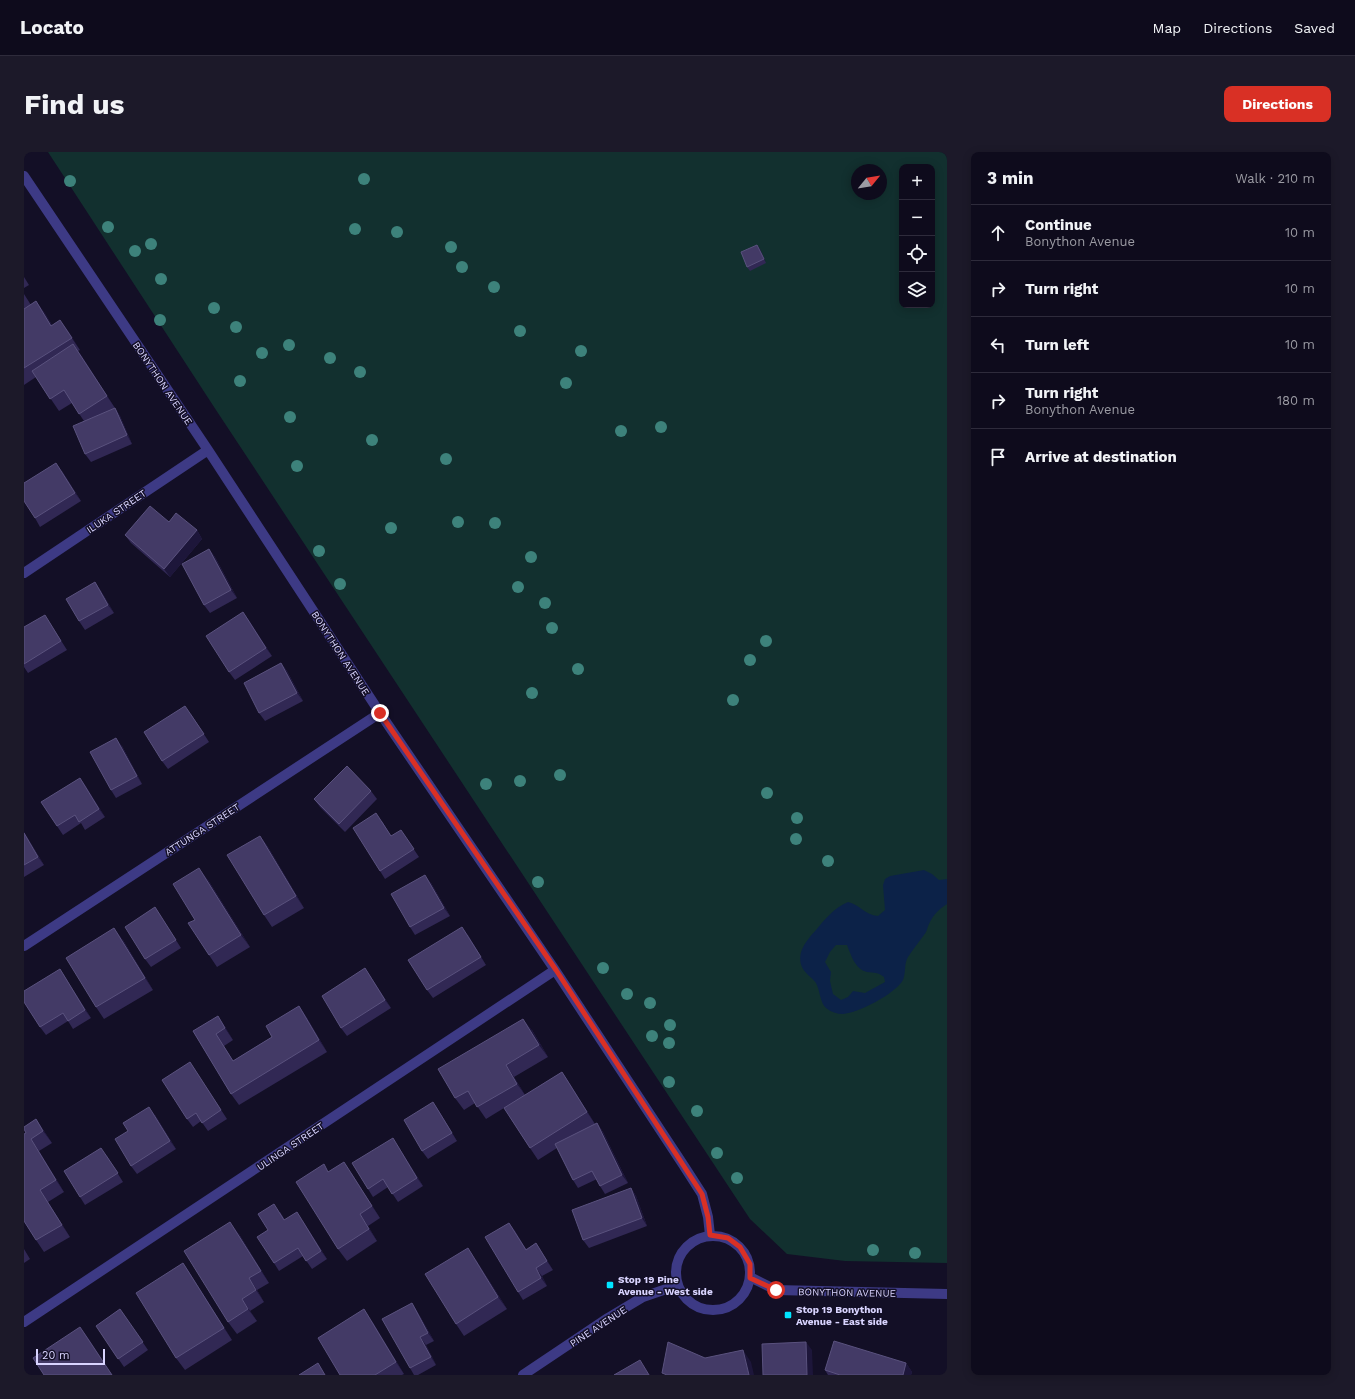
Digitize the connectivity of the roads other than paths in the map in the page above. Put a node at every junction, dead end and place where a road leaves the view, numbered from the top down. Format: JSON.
{"nodes":[{"id":1,"x":24,"y":176,"type":"edge"},
{"id":2,"x":208,"y":450,"type":"junction"},
{"id":3,"x":24,"y":573,"type":"edge"},
{"id":4,"x":380,"y":713,"type":"junction"},
{"id":5,"x":24,"y":946,"type":"edge"},
{"id":6,"x":556,"y":970,"type":"junction"},
{"id":7,"x":710,"y":1235,"type":"junction"},
{"id":8,"x":750,"y":1278,"type":"junction"},
{"id":9,"x":678,"y":1286,"type":"junction"},
{"id":10,"x":947,"y":1294,"type":"edge"},
{"id":11,"x":24,"y":1322,"type":"edge"},
{"id":12,"x":523,"y":1375,"type":"edge"}],
"edges":[{"from":1,"to":2,"type":"street","name":"BONYTHON AVENUE"},
{"from":2,"to":3,"type":"street","name":"ILUKA STREET"},
{"from":2,"to":4,"type":"street","name":"BONYTHON AVENUE"},
{"from":4,"to":5,"type":"street","name":"ATTUNGA STREET"},
{"from":4,"to":6,"type":"street","name":"BONYTHON AVENUE"},
{"from":6,"to":7,"type":"street","name":"BONYTHON AVENUE"},
{"from":6,"to":11,"type":"street","name":"ULINGA STREET"},
{"from":7,"to":8,"type":"street"},
{"from":7,"to":9,"type":"street"},
{"from":8,"to":9,"type":"street"},
{"from":8,"to":10,"type":"street","name":"BONYTHON AVENUE"},
{"from":9,"to":12,"type":"street","name":"PINE AVENUE"}]}
